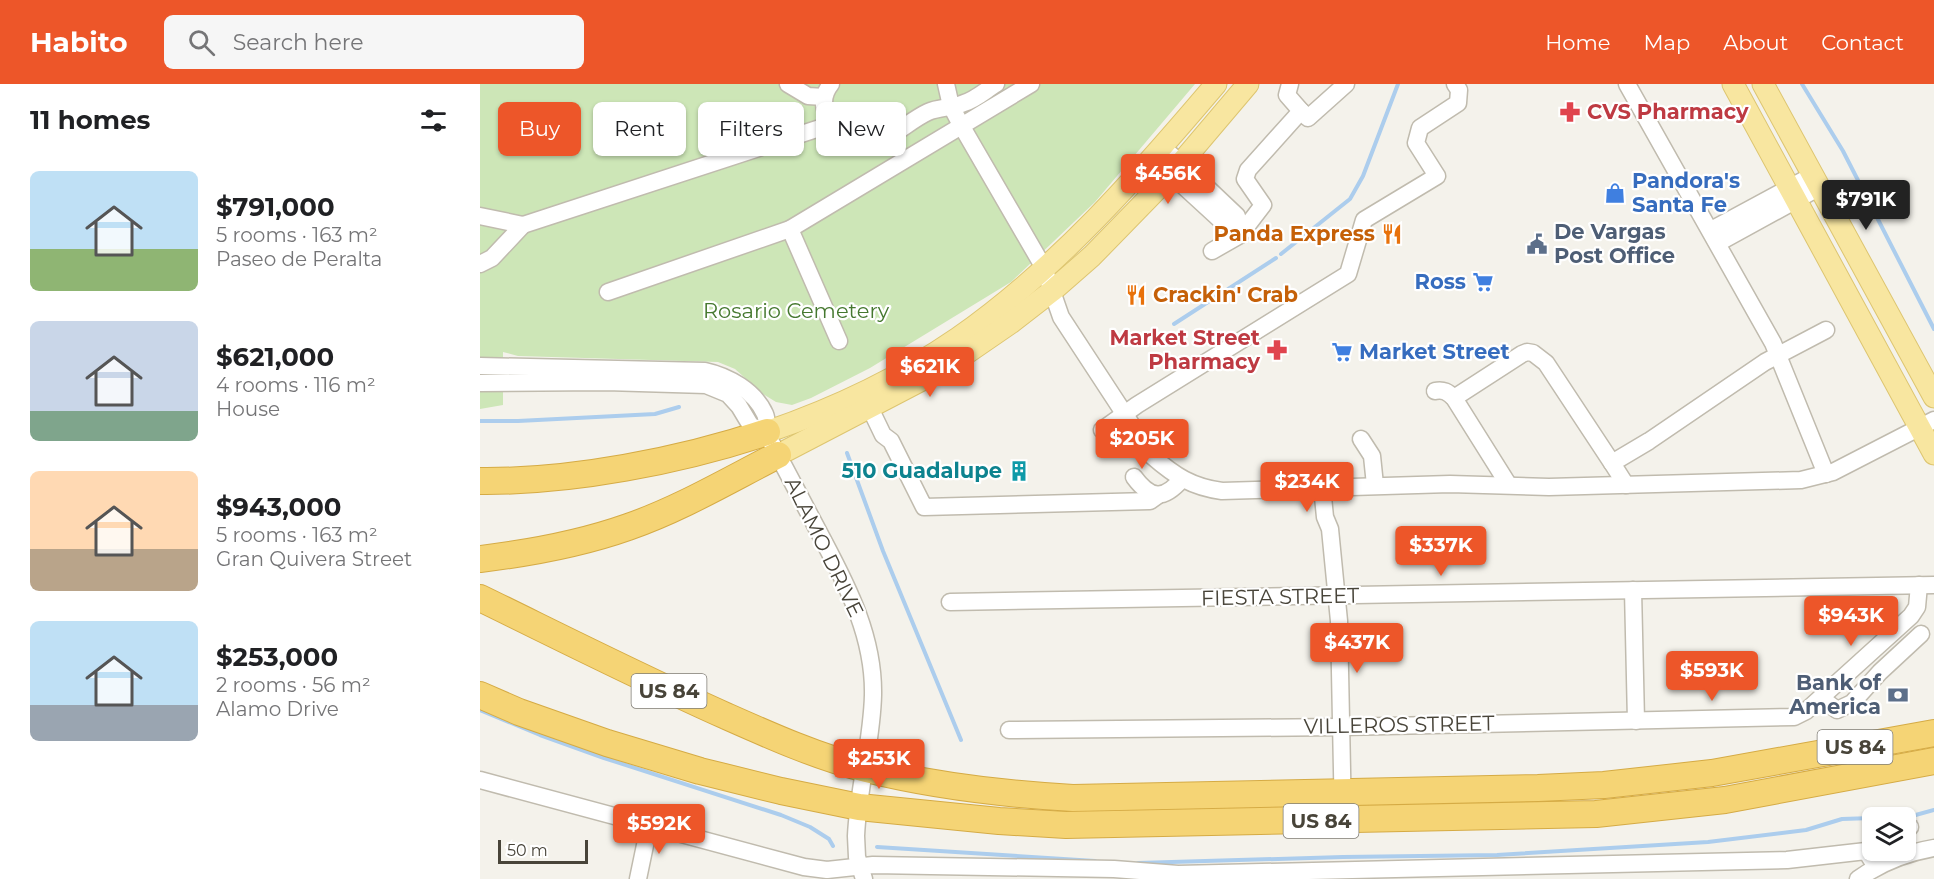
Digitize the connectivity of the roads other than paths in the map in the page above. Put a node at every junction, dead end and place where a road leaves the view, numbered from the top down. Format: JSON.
{"nodes":[{"id":1,"x":788,"y":84,"type":"edge"},
{"id":2,"x":946,"y":84,"type":"edge"},
{"id":3,"x":996,"y":84,"type":"edge"},
{"id":4,"x":1030,"y":84,"type":"edge"},
{"id":5,"x":1216,"y":84,"type":"edge"},
{"id":6,"x":1248,"y":84,"type":"edge"},
{"id":7,"x":1290,"y":84,"type":"edge"},
{"id":8,"x":1455,"y":84,"type":"edge"},
{"id":9,"x":1627,"y":84,"type":"edge"},
{"id":10,"x":1733,"y":84,"type":"edge"},
{"id":11,"x":1763,"y":84,"type":"edge"},
{"id":12,"x":1337,"y":87,"type":"edge"},
{"id":13,"x":827,"y":90,"type":"edge"},
{"id":14,"x":951,"y":106,"type":"junction"},
{"id":15,"x":1301,"y":111,"type":"junction"},
{"id":16,"x":961,"y":125,"type":"junction"},
{"id":17,"x":906,"y":126,"type":"edge"},
{"id":18,"x":816,"y":129,"type":"edge"},
{"id":19,"x":1157,"y":152,"type":"junction"},
{"id":20,"x":1176,"y":169,"type":"junction"},
{"id":21,"x":1816,"y":181,"type":"junction"},
{"id":22,"x":1793,"y":194,"type":"junction"},
{"id":23,"x":480,"y":216,"type":"edge"},
{"id":24,"x":523,"y":225,"type":"junction"},
{"id":25,"x":790,"y":229,"type":"junction"},
{"id":26,"x":1240,"y":235,"type":"junction"},
{"id":27,"x":1714,"y":236,"type":"junction"},
{"id":28,"x":1212,"y":251,"type":"dead end"},
{"id":29,"x":480,"y":264,"type":"edge"},
{"id":30,"x":1044,"y":268,"type":"junction"},
{"id":31,"x":1052,"y":291,"type":"junction"},
{"id":32,"x":608,"y":292,"type":"dead end"},
{"id":33,"x":1826,"y":330,"type":"dead end"},
{"id":34,"x":838,"y":341,"type":"dead end"},
{"id":35,"x":1778,"y":355,"type":"junction"},
{"id":36,"x":480,"y":366,"type":"edge"},
{"id":37,"x":521,"y":366,"type":"junction"},
{"id":38,"x":480,"y":383,"type":"edge"},
{"id":39,"x":520,"y":383,"type":"junction"},
{"id":40,"x":1435,"y":391,"type":"dead end"},
{"id":41,"x":1454,"y":398,"type":"junction"},
{"id":42,"x":1934,"y":398,"type":"edge"},
{"id":43,"x":870,"y":408,"type":"junction"},
{"id":44,"x":1125,"y":414,"type":"junction"},
{"id":45,"x":1927,"y":424,"type":"edge"},
{"id":46,"x":1102,"y":430,"type":"dead end"},
{"id":47,"x":1361,"y":440,"type":"dead end"},
{"id":48,"x":772,"y":444,"type":"junction"},
{"id":49,"x":1934,"y":454,"type":"edge"},
{"id":50,"x":1612,"y":463,"type":"junction"},
{"id":51,"x":1826,"y":474,"type":"junction"},
{"id":52,"x":1134,"y":477,"type":"dead end"},
{"id":53,"x":1182,"y":479,"type":"junction"},
{"id":54,"x":480,"y":481,"type":"edge"},
{"id":55,"x":1508,"y":484,"type":"junction"},
{"id":56,"x":1375,"y":485,"type":"junction"},
{"id":57,"x":1626,"y":485,"type":"junction"},
{"id":58,"x":1328,"y":487,"type":"junction"},
{"id":59,"x":1157,"y":496,"type":"junction"},
{"id":60,"x":480,"y":559,"type":"edge"},
{"id":61,"x":1926,"y":585,"type":"edge"},
{"id":62,"x":1633,"y":590,"type":"junction"},
{"id":63,"x":1337,"y":596,"type":"junction"},
{"id":64,"x":480,"y":598,"type":"edge"},
{"id":65,"x":950,"y":602,"type":"dead end"},
{"id":66,"x":1907,"y":620,"type":"junction"},
{"id":67,"x":1928,"y":638,"type":"edge"},
{"id":68,"x":480,"y":695,"type":"edge"},
{"id":69,"x":1821,"y":698,"type":"junction"},
{"id":70,"x":1636,"y":721,"type":"junction"},
{"id":71,"x":1341,"y":727,"type":"junction"},
{"id":72,"x":1009,"y":730,"type":"dead end"},
{"id":73,"x":1934,"y":733,"type":"edge"},
{"id":74,"x":1934,"y":761,"type":"edge"},
{"id":75,"x":865,"y":768,"type":"junction"},
{"id":76,"x":480,"y":780,"type":"edge"},
{"id":77,"x":1342,"y":792,"type":"junction"},
{"id":78,"x":1021,"y":795,"type":"junction"},
{"id":79,"x":859,"y":807,"type":"junction"},
{"id":80,"x":1343,"y":820,"type":"junction"},
{"id":81,"x":649,"y":826,"type":"junction"},
{"id":82,"x":1934,"y":848,"type":"edge"},
{"id":83,"x":1881,"y":861,"type":"edge"},
{"id":84,"x":1876,"y":867,"type":"junction"},
{"id":85,"x":862,"y":872,"type":"edge"},
{"id":86,"x":638,"y":879,"type":"edge"},
{"id":87,"x":1858,"y":879,"type":"edge"}],
"edges":[{"from":1,"to":13,"type":"street"},
{"from":2,"to":14,"type":"street"},
{"from":3,"to":14,"type":"street"},
{"from":4,"to":16,"type":"street"},
{"from":5,"to":19,"type":"main road"},
{"from":6,"to":20,"type":"main road"},
{"from":7,"to":15,"type":"street"},
{"from":8,"to":44,"type":"street"},
{"from":9,"to":27,"type":"street"},
{"from":10,"to":22,"type":"main road"},
{"from":11,"to":21,"type":"main road"},
{"from":12,"to":15,"type":"street"},
{"from":14,"to":16,"type":"street"},
{"from":14,"to":17,"type":"street"},
{"from":15,"to":26,"type":"street"},
{"from":16,"to":25,"type":"street"},
{"from":16,"to":30,"type":"street"},
{"from":18,"to":24,"type":"street"},
{"from":19,"to":20,"type":"street"},
{"from":19,"to":30,"type":"main road"},
{"from":20,"to":26,"type":"street"},
{"from":20,"to":31,"type":"main road"},
{"from":21,"to":22,"type":"street"},
{"from":21,"to":42,"type":"main road"},
{"from":22,"to":27,"type":"street"},
{"from":22,"to":45,"type":"main road"},
{"from":23,"to":24,"type":"street"},
{"from":24,"to":29,"type":"street"},
{"from":25,"to":32,"type":"street"},
{"from":25,"to":34,"type":"street"},
{"from":26,"to":28,"type":"street"},
{"from":27,"to":35,"type":"street"},
{"from":30,"to":31,"type":"street"},
{"from":30,"to":48,"type":"main road"},
{"from":31,"to":43,"type":"main road"},
{"from":31,"to":44,"type":"street"},
{"from":33,"to":35,"type":"street"},
{"from":35,"to":50,"type":"street"},
{"from":35,"to":51,"type":"street"},
{"from":36,"to":37,"type":"street","name":"ALAMO DRIVE"},
{"from":37,"to":39,"type":"street"},
{"from":37,"to":48,"type":"street","name":"ALAMO DRIVE"},
{"from":38,"to":39,"type":"street"},
{"from":39,"to":48,"type":"street"},
{"from":40,"to":41,"type":"street"},
{"from":41,"to":50,"type":"street"},
{"from":41,"to":55,"type":"street"},
{"from":43,"to":48,"type":"main road"},
{"from":43,"to":59,"type":"street"},
{"from":44,"to":46,"type":"street"},
{"from":44,"to":53,"type":"street"},
{"from":45,"to":49,"type":"main road"},
{"from":45,"to":51,"type":"street"},
{"from":47,"to":56,"type":"street"},
{"from":48,"to":54,"type":"highway"},
{"from":48,"to":60,"type":"highway"},
{"from":48,"to":75,"type":"street","name":"ALAMO DRIVE"},
{"from":50,"to":57,"type":"street"},
{"from":51,"to":57,"type":"street"},
{"from":52,"to":59,"type":"street"},
{"from":53,"to":58,"type":"street"},
{"from":53,"to":59,"type":"street"},
{"from":55,"to":56,"type":"street"},
{"from":55,"to":57,"type":"street"},
{"from":56,"to":58,"type":"street"},
{"from":58,"to":63,"type":"street"},
{"from":61,"to":62,"type":"street","name":"FIESTA STREET"},
{"from":61,"to":66,"type":"street"},
{"from":62,"to":63,"type":"street","name":"FIESTA STREET"},
{"from":62,"to":70,"type":"street"},
{"from":63,"to":65,"type":"street","name":"FIESTA STREET"},
{"from":63,"to":71,"type":"street"},
{"from":64,"to":75,"type":"highway","number":"US 84"},
{"from":66,"to":67,"type":"street"},
{"from":66,"to":69,"type":"street"},
{"from":67,"to":69,"type":"street"},
{"from":68,"to":79,"type":"highway","number":"US 84"},
{"from":69,"to":70,"type":"street","name":"VILLEROS STREET"},
{"from":70,"to":71,"type":"street","name":"VILLEROS STREET"},
{"from":71,"to":72,"type":"street","name":"VILLEROS STREET"},
{"from":71,"to":77,"type":"street"},
{"from":73,"to":77,"type":"highway","number":"US 84"},
{"from":74,"to":80,"type":"highway","number":"US 84"},
{"from":75,"to":78,"type":"highway","number":"US 84"},
{"from":75,"to":79,"type":"street","name":"ALAMO DRIVE"},
{"from":76,"to":81,"type":"street"},
{"from":77,"to":78,"type":"highway","number":"US 84"},
{"from":77,"to":80,"type":"street"},
{"from":78,"to":79,"type":"highway"},
{"from":79,"to":80,"type":"highway","number":"US 84"},
{"from":79,"to":85,"type":"street","name":"ALAMO DRIVE"},
{"from":81,"to":85,"type":"street"},
{"from":81,"to":86,"type":"street"},
{"from":82,"to":84,"type":"street"},
{"from":83,"to":84,"type":"street"},
{"from":84,"to":85,"type":"street"},
{"from":84,"to":87,"type":"street"}]}
